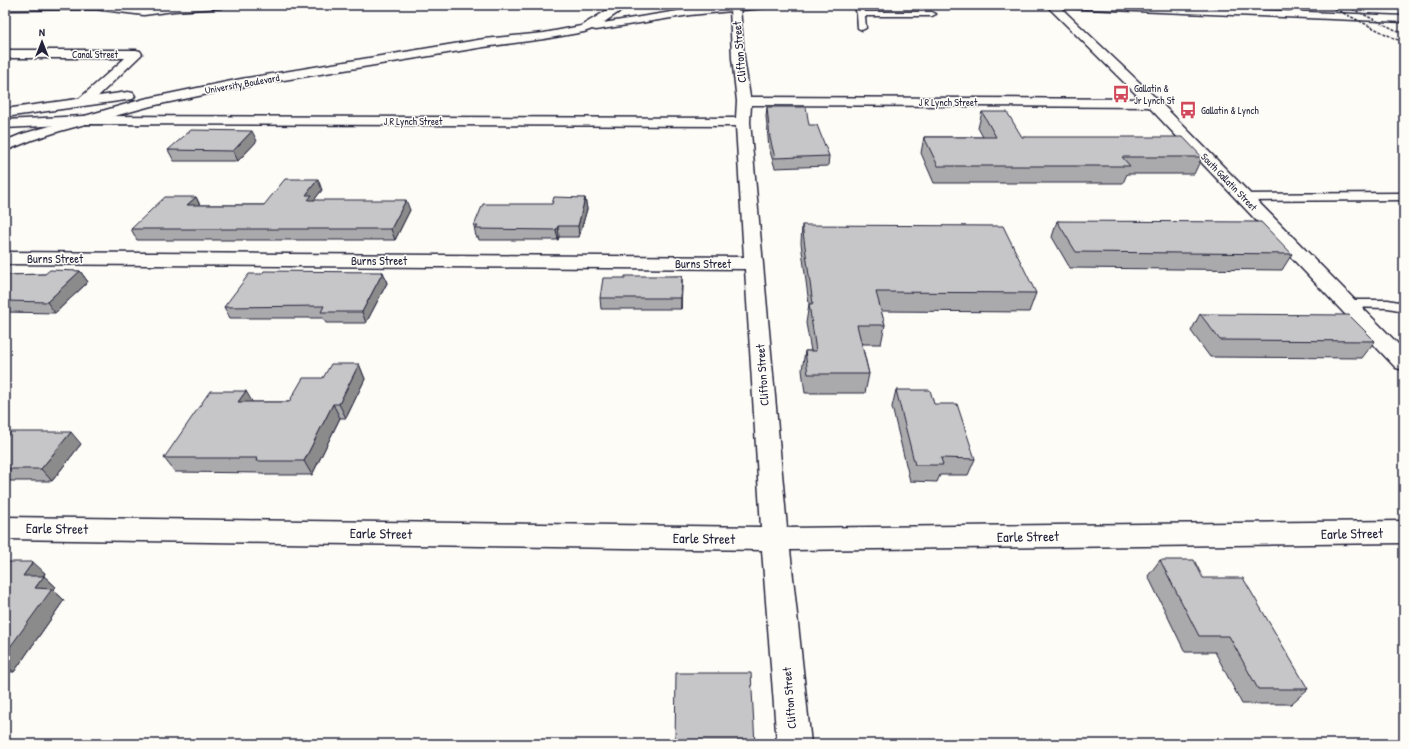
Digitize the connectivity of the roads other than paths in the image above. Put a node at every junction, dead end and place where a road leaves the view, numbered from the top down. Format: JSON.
{"nodes":[{"id":1,"x":221,"y":5,"type":"edge"},
{"id":2,"x":624,"y":5,"type":"edge"},
{"id":3,"x":764,"y":5,"type":"edge"},
{"id":4,"x":858,"y":5,"type":"edge"},
{"id":5,"x":1052,"y":5,"type":"edge"},
{"id":6,"x":1058,"y":5,"type":"edge"},
{"id":7,"x":1284,"y":5,"type":"edge"},
{"id":8,"x":5,"y":7,"type":"edge"},
{"id":9,"x":735,"y":7,"type":"junction"},
{"id":10,"x":1162,"y":7,"type":"edge"},
{"id":11,"x":861,"y":14,"type":"junction"},
{"id":12,"x":932,"y":14,"type":"dead end"},
{"id":13,"x":586,"y":15,"type":"dead end"},
{"id":14,"x":1304,"y":15,"type":"junction"},
{"id":15,"x":1404,"y":19,"type":"edge"},
{"id":16,"x":584,"y":28,"type":"junction"},
{"id":17,"x":862,"y":28,"type":"dead end"},
{"id":18,"x":484,"y":43,"type":"junction"},
{"id":19,"x":5,"y":54,"type":"edge"},
{"id":20,"x":241,"y":84,"type":"junction"},
{"id":21,"x":85,"y":101,"type":"junction"},
{"id":22,"x":744,"y":101,"type":"junction"},
{"id":23,"x":1153,"y":103,"type":"junction"},
{"id":24,"x":5,"y":114,"type":"edge"},
{"id":25,"x":83,"y":120,"type":"junction"},
{"id":26,"x":743,"y":122,"type":"junction"},
{"id":27,"x":5,"y":124,"type":"edge"},
{"id":28,"x":5,"y":147,"type":"edge"},
{"id":29,"x":1402,"y":197,"type":"dead end"},
{"id":30,"x":1244,"y":198,"type":"junction"},
{"id":31,"x":5,"y":258,"type":"edge"},
{"id":32,"x":754,"y":263,"type":"junction"},
{"id":33,"x":1348,"y":304,"type":"junction"},
{"id":34,"x":1404,"y":307,"type":"edge"},
{"id":35,"x":1404,"y":363,"type":"edge"},
{"id":36,"x":5,"y":528,"type":"edge"},
{"id":37,"x":1404,"y":532,"type":"edge"},
{"id":38,"x":775,"y":539,"type":"junction"},
{"id":39,"x":794,"y":744,"type":"edge"}],
"edges":[{"from":1,"to":8,"type":"street"},
{"from":2,"to":16,"type":"street","name":"University Boulevard"},
{"from":3,"to":9,"type":"street"},
{"from":4,"to":11,"type":"lane"},
{"from":5,"to":23,"type":"street","name":"South Gallatin Street"},
{"from":6,"to":10,"type":"street"},
{"from":7,"to":14,"type":"lane"},
{"from":9,"to":16,"type":"street"},
{"from":9,"to":22,"type":"street","name":"Clifton Street"},
{"from":10,"to":14,"type":"street"},
{"from":11,"to":12,"type":"lane"},
{"from":11,"to":17,"type":"lane"},
{"from":13,"to":18,"type":"street","name":"University Boulevard"},
{"from":14,"to":15,"type":"street"},
{"from":16,"to":18,"type":"street","name":"University Boulevard"},
{"from":18,"to":20,"type":"street","name":"University Boulevard"},
{"from":19,"to":21,"type":"street","name":"Canal Street"},
{"from":20,"to":21,"type":"street"},
{"from":20,"to":25,"type":"street","name":"University Boulevard"},
{"from":21,"to":24,"type":"street"},
{"from":22,"to":23,"type":"street","name":"J R Lynch Street"},
{"from":22,"to":26,"type":"street","name":"Clifton Street"},
{"from":23,"to":30,"type":"street","name":"South Gallatin Street"},
{"from":24,"to":25,"type":"street","name":"J R Lynch Street"},
{"from":25,"to":26,"type":"street","name":"J R Lynch Street"},
{"from":25,"to":27,"type":"street","name":"J R Lynch Street"},
{"from":25,"to":28,"type":"street","name":"University Boulevard"},
{"from":26,"to":32,"type":"street","name":"Clifton Street"},
{"from":29,"to":30,"type":"lane"},
{"from":30,"to":33,"type":"street","name":"South Gallatin Street"},
{"from":31,"to":32,"type":"street","name":"Burns Street"},
{"from":32,"to":38,"type":"street","name":"Clifton Street"},
{"from":33,"to":34,"type":"lane"},
{"from":33,"to":35,"type":"street","name":"South Gallatin Street"},
{"from":36,"to":38,"type":"street","name":"Earle Street"},
{"from":37,"to":38,"type":"street","name":"Earle Street"},
{"from":38,"to":39,"type":"street","name":"Clifton Street"}]}
